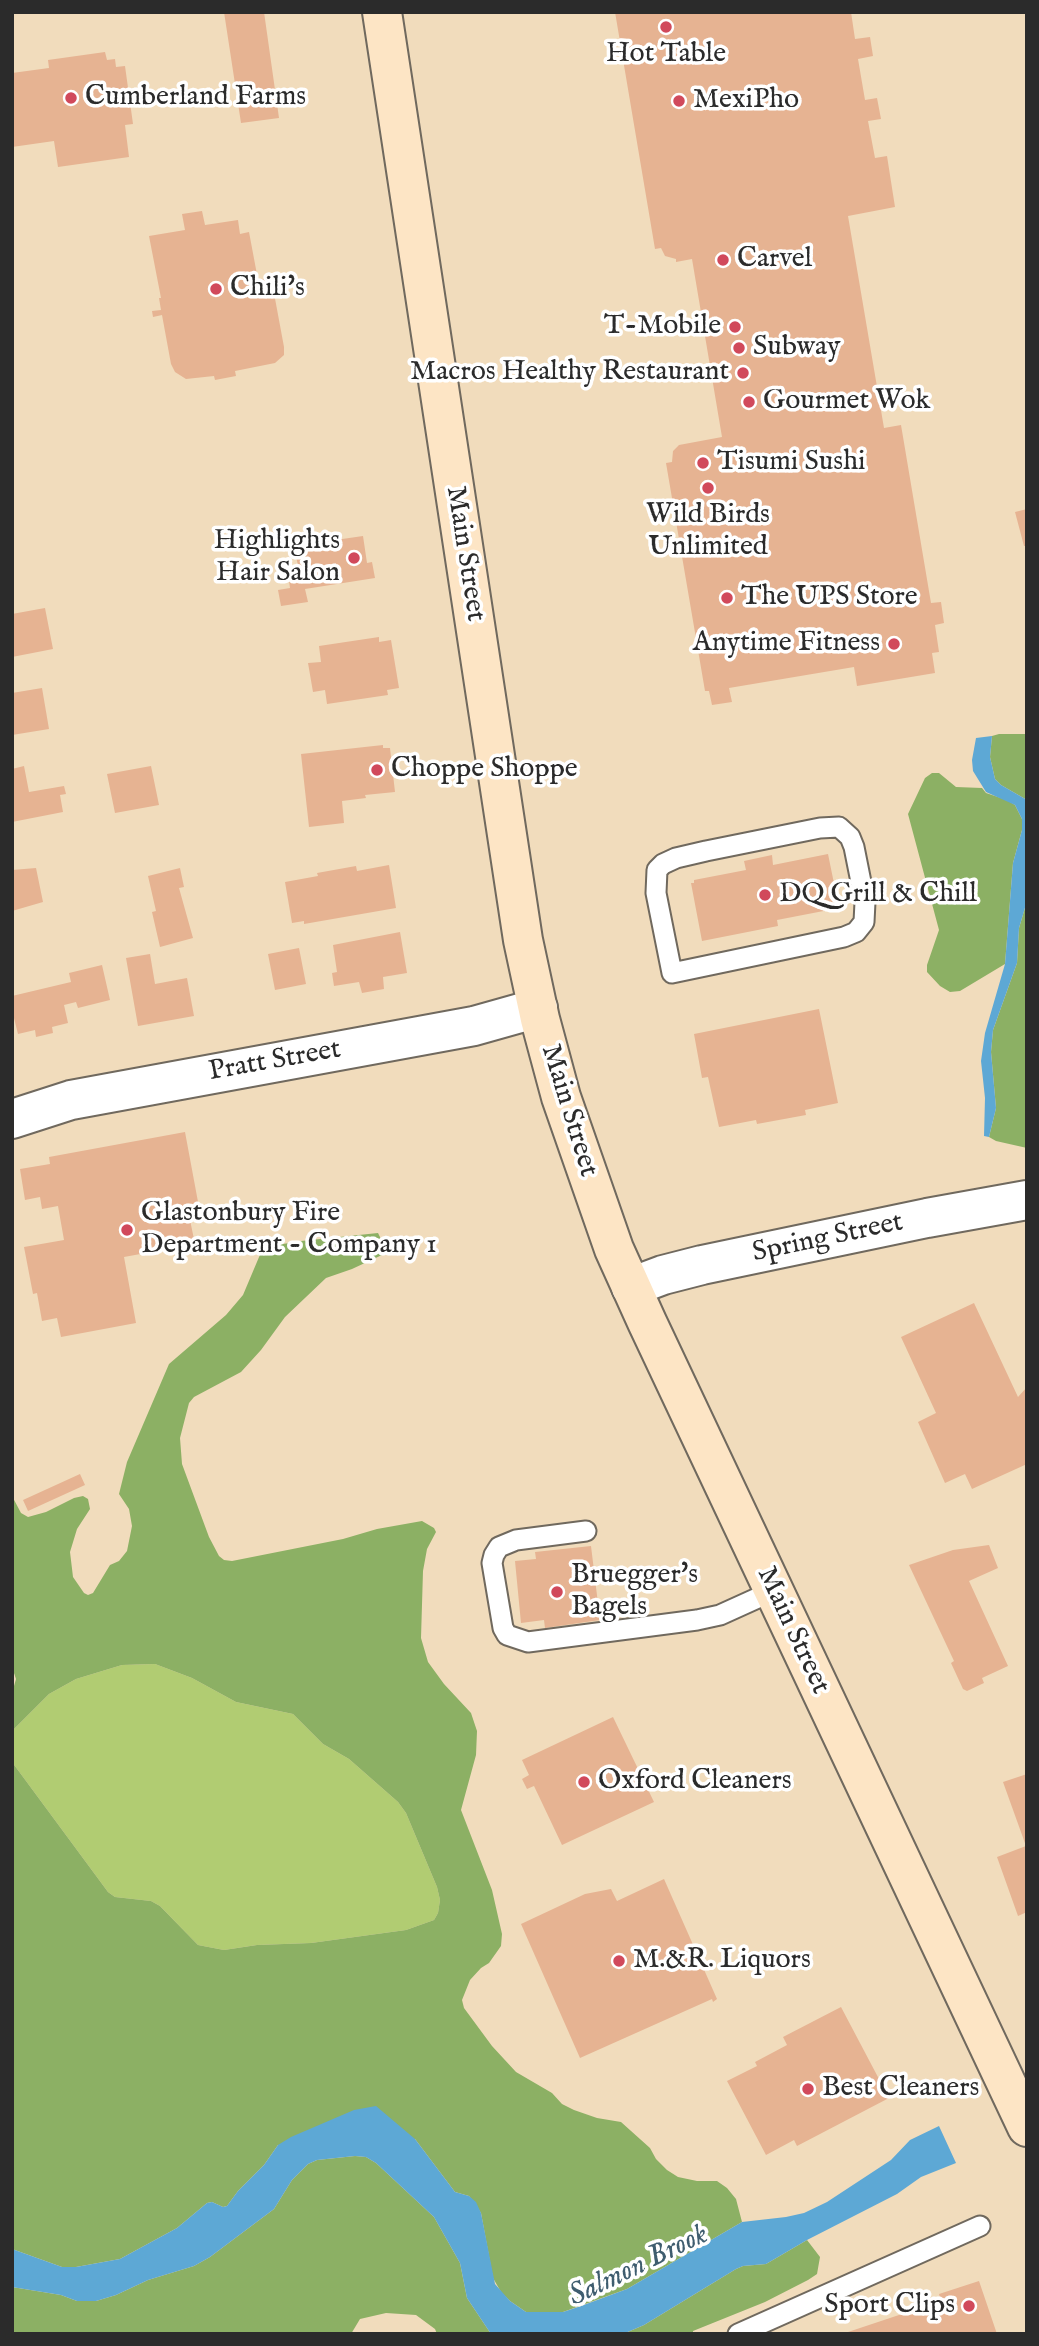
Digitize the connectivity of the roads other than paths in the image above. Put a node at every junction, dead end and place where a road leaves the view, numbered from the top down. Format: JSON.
{"nodes":[{"id":1,"x":382,"y":12,"type":"edge"},
{"id":2,"x":672,"y":973,"type":"joint"},
{"id":3,"x":538,"y":1008,"type":"junction"},
{"id":4,"x":12,"y":1119,"type":"edge"},
{"id":5,"x":1027,"y":1200,"type":"edge"},
{"id":6,"x":631,"y":1287,"type":"junction"},
{"id":7,"x":586,"y":1531,"type":"dead end"},
{"id":8,"x":773,"y":1591,"type":"junction"},
{"id":9,"x":1027,"y":2127,"type":"edge"},
{"id":10,"x":980,"y":2225,"type":"dead end"},
{"id":11,"x":738,"y":2334,"type":"edge"}],
"edges":[{"from":1,"to":3,"type":"main road","name":"Main Street"},
{"from":2,"to":2,"type":"lane"},
{"from":3,"to":4,"type":"street","name":"Pratt Street"},
{"from":3,"to":6,"type":"main road","name":"Main Street"},
{"from":5,"to":6,"type":"street","name":"Spring Street"},
{"from":6,"to":8,"type":"main road","name":"Main Street"},
{"from":7,"to":8,"type":"lane"},
{"from":8,"to":9,"type":"main road","name":"Main Street"},
{"from":10,"to":11,"type":"lane"}]}
